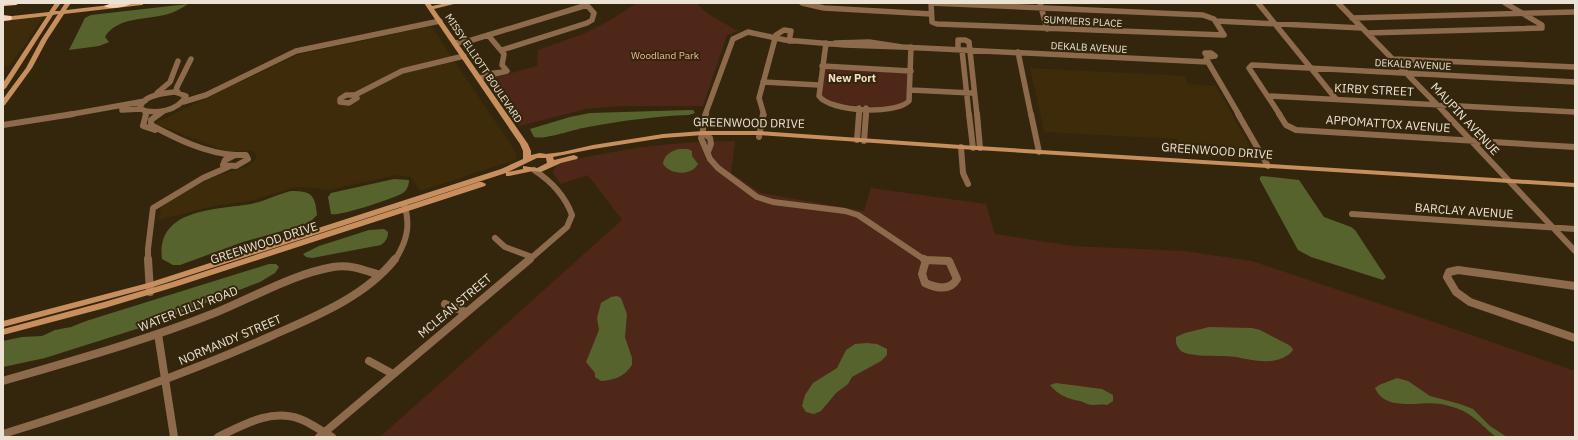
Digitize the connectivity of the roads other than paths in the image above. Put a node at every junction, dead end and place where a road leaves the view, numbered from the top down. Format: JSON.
{"nodes":[{"id":1,"x":16,"y":3,"type":"edge"},
{"id":2,"x":58,"y":3,"type":"edge"},
{"id":3,"x":68,"y":3,"type":"edge"},
{"id":4,"x":128,"y":3,"type":"edge"},
{"id":5,"x":142,"y":3,"type":"edge"},
{"id":6,"x":427,"y":3,"type":"edge"},
{"id":7,"x":455,"y":3,"type":"edge"},
{"id":8,"x":802,"y":3,"type":"edge"},
{"id":9,"x":931,"y":3,"type":"edge"},
{"id":10,"x":1258,"y":3,"type":"edge"},
{"id":11,"x":1338,"y":3,"type":"edge"},
{"id":12,"x":1505,"y":3,"type":"edge"},
{"id":13,"x":3,"y":4,"type":"edge"},
{"id":14,"x":586,"y":4,"type":"edge"},
{"id":15,"x":108,"y":6,"type":"junction"},
{"id":16,"x":1041,"y":6,"type":"edge"},
{"id":17,"x":431,"y":8,"type":"junction"},
{"id":18,"x":63,"y":12,"type":"junction"},
{"id":19,"x":1575,"y":12,"type":"edge"},
{"id":20,"x":51,"y":13,"type":"junction"},
{"id":21,"x":1523,"y":13,"type":"junction"},
{"id":22,"x":931,"y":14,"type":"junction"},
{"id":23,"x":5,"y":18,"type":"edge"},
{"id":24,"x":1352,"y":18,"type":"junction"},
{"id":25,"x":440,"y":21,"type":"junction"},
{"id":26,"x":1216,"y":21,"type":"junction"},
{"id":27,"x":1275,"y":24,"type":"junction"},
{"id":28,"x":1047,"y":28,"type":"junction"},
{"id":29,"x":1362,"y":28,"type":"junction"},
{"id":30,"x":1367,"y":33,"type":"junction"},
{"id":31,"x":488,"y":35,"type":"junction"},
{"id":32,"x":776,"y":39,"type":"junction"},
{"id":33,"x":790,"y":40,"type":"junction"},
{"id":34,"x":455,"y":43,"type":"junction"},
{"id":35,"x":826,"y":43,"type":"junction"},
{"id":36,"x":911,"y":47,"type":"junction"},
{"id":37,"x":502,"y":50,"type":"junction"},
{"id":38,"x":960,"y":50,"type":"junction"},
{"id":39,"x":970,"y":50,"type":"junction"},
{"id":40,"x":1018,"y":52,"type":"junction"},
{"id":41,"x":464,"y":56,"type":"junction"},
{"id":42,"x":191,"y":59,"type":"dead end"},
{"id":43,"x":1393,"y":59,"type":"junction"},
{"id":44,"x":178,"y":61,"type":"dead end"},
{"id":45,"x":822,"y":66,"type":"junction"},
{"id":46,"x":1575,"y":67,"type":"edge"},
{"id":47,"x":1312,"y":68,"type":"junction"},
{"id":48,"x":911,"y":71,"type":"junction"},
{"id":49,"x":1407,"y":73,"type":"junction"},
{"id":50,"x":480,"y":78,"type":"junction"},
{"id":51,"x":764,"y":82,"type":"junction"},
{"id":52,"x":1575,"y":82,"type":"edge"},
{"id":53,"x":819,"y":85,"type":"junction"},
{"id":54,"x":3,"y":88,"type":"edge"},
{"id":55,"x":214,"y":90,"type":"junction"},
{"id":56,"x":911,"y":90,"type":"junction"},
{"id":57,"x":178,"y":92,"type":"junction"},
{"id":58,"x":967,"y":93,"type":"junction"},
{"id":59,"x":974,"y":94,"type":"junction"},
{"id":60,"x":185,"y":95,"type":"junction"},
{"id":61,"x":355,"y":95,"type":"dead end"},
{"id":62,"x":153,"y":96,"type":"junction"},
{"id":63,"x":1268,"y":96,"type":"junction"},
{"id":64,"x":1336,"y":99,"type":"junction"},
{"id":65,"x":145,"y":101,"type":"junction"},
{"id":66,"x":182,"y":102,"type":"junction"},
{"id":67,"x":3,"y":104,"type":"edge"},
{"id":68,"x":1437,"y":104,"type":"junction"},
{"id":69,"x":863,"y":108,"type":"junction"},
{"id":70,"x":143,"y":110,"type":"junction"},
{"id":71,"x":164,"y":110,"type":"junction"},
{"id":72,"x":1575,"y":112,"type":"edge"},
{"id":73,"x":3,"y":124,"type":"edge"},
{"id":74,"x":3,"y":129,"type":"edge"},
{"id":75,"x":162,"y":131,"type":"junction"},
{"id":76,"x":759,"y":135,"type":"junction"},
{"id":77,"x":702,"y":136,"type":"junction"},
{"id":78,"x":710,"y":138,"type":"junction"},
{"id":79,"x":861,"y":140,"type":"junction"},
{"id":80,"x":1471,"y":141,"type":"junction"},
{"id":81,"x":524,"y":144,"type":"junction"},
{"id":82,"x":961,"y":147,"type":"junction"},
{"id":83,"x":1575,"y":147,"type":"edge"},
{"id":84,"x":977,"y":148,"type":"junction"},
{"id":85,"x":708,"y":152,"type":"junction"},
{"id":86,"x":1039,"y":152,"type":"junction"},
{"id":87,"x":216,"y":153,"type":"junction"},
{"id":88,"x":236,"y":155,"type":"junction"},
{"id":89,"x":544,"y":155,"type":"junction"},
{"id":90,"x":525,"y":160,"type":"junction"},
{"id":91,"x":224,"y":164,"type":"junction"},
{"id":92,"x":549,"y":165,"type":"junction"},
{"id":93,"x":1268,"y":166,"type":"junction"},
{"id":94,"x":532,"y":170,"type":"junction"},
{"id":95,"x":1508,"y":181,"type":"junction"},
{"id":96,"x":551,"y":182,"type":"junction"},
{"id":97,"x":968,"y":184,"type":"dead end"},
{"id":98,"x":1575,"y":185,"type":"edge"},
{"id":99,"x":405,"y":206,"type":"junction"},
{"id":100,"x":1352,"y":214,"type":"dead end"},
{"id":101,"x":1552,"y":228,"type":"junction"},
{"id":102,"x":1575,"y":229,"type":"edge"},
{"id":103,"x":495,"y":238,"type":"dead end"},
{"id":104,"x":1575,"y":251,"type":"edge"},
{"id":105,"x":532,"y":257,"type":"junction"},
{"id":106,"x":926,"y":260,"type":"junction"},
{"id":107,"x":380,"y":274,"type":"junction"},
{"id":108,"x":1575,"y":286,"type":"edge"},
{"id":109,"x":150,"y":288,"type":"junction"},
{"id":110,"x":445,"y":304,"type":"dead end"},
{"id":111,"x":466,"y":312,"type":"junction"},
{"id":112,"x":3,"y":324,"type":"edge"},
{"id":113,"x":3,"y":332,"type":"edge"},
{"id":114,"x":158,"y":334,"type":"junction"},
{"id":115,"x":1575,"y":338,"type":"edge"},
{"id":116,"x":368,"y":361,"type":"dead end"},
{"id":117,"x":394,"y":374,"type":"junction"},
{"id":118,"x":166,"y":380,"type":"junction"},
{"id":119,"x":3,"y":381,"type":"edge"},
{"id":120,"x":3,"y":434,"type":"edge"},
{"id":121,"x":325,"y":436,"type":"edge"},
{"id":122,"x":174,"y":437,"type":"edge"},
{"id":123,"x":218,"y":437,"type":"edge"}],
"edges":[{"from":1,"to":13,"type":"highway"},
{"from":2,"to":20,"type":"street"},
{"from":3,"to":18,"type":"street"},
{"from":4,"to":15,"type":"highway"},
{"from":5,"to":15,"type":"street"},
{"from":6,"to":17,"type":"street","name":"MISSY ELLIOTT BOULEVARD"},
{"from":7,"to":17,"type":"street"},
{"from":8,"to":22,"type":"street"},
{"from":9,"to":16,"type":"street"},
{"from":9,"to":22,"type":"street"},
{"from":10,"to":27,"type":"street"},
{"from":11,"to":24,"type":"street","name":"MAUPIN AVENUE"},
{"from":12,"to":21,"type":"street"},
{"from":14,"to":31,"type":"street"},
{"from":14,"to":37,"type":"street"},
{"from":15,"to":18,"type":"street"},
{"from":16,"to":26,"type":"street"},
{"from":16,"to":28,"type":"street"},
{"from":17,"to":25,"type":"street","name":"MISSY ELLIOTT BOULEVARD"},
{"from":18,"to":20,"type":"street"},
{"from":18,"to":67,"type":"street"},
{"from":19,"to":21,"type":"street"},
{"from":20,"to":23,"type":"street"},
{"from":20,"to":54,"type":"street"},
{"from":21,"to":24,"type":"street"},
{"from":21,"to":30,"type":"street"},
{"from":22,"to":28,"type":"street","name":"SUMMERS PLACE"},
{"from":24,"to":29,"type":"street","name":"MAUPIN AVENUE"},
{"from":25,"to":34,"type":"street","name":"MISSY ELLIOTT BOULEVARD"},
{"from":25,"to":55,"type":"street"},
{"from":26,"to":27,"type":"street"},
{"from":26,"to":28,"type":"street","name":"SUMMERS PLACE"},
{"from":27,"to":29,"type":"street"},
{"from":27,"to":47,"type":"street"},
{"from":29,"to":30,"type":"street","name":"MAUPIN AVENUE"},
{"from":30,"to":43,"type":"street","name":"MAUPIN AVENUE"},
{"from":31,"to":34,"type":"street"},
{"from":31,"to":37,"type":"street"},
{"from":32,"to":33,"type":"street","name":"DEKALB AVENUE"},
{"from":32,"to":33,"type":"street"},
{"from":32,"to":51,"type":"street"},
{"from":32,"to":77,"type":"street","name":"DEKALB AVENUE"},
{"from":33,"to":35,"type":"street","name":"DEKALB AVENUE"},
{"from":34,"to":41,"type":"street","name":"MISSY ELLIOTT BOULEVARD"},
{"from":35,"to":36,"type":"street","name":"DEKALB AVENUE"},
{"from":35,"to":45,"type":"street"},
{"from":36,"to":38,"type":"street","name":"DEKALB AVENUE"},
{"from":36,"to":48,"type":"street"},
{"from":37,"to":50,"type":"street"},
{"from":38,"to":39,"type":"street","name":"DEKALB AVENUE"},
{"from":38,"to":39,"type":"street"},
{"from":38,"to":58,"type":"street"},
{"from":39,"to":40,"type":"street","name":"DEKALB AVENUE"},
{"from":39,"to":59,"type":"street"},
{"from":40,"to":86,"type":"street"},
{"from":40,"to":93,"type":"street","name":"DEKALB AVENUE"},
{"from":41,"to":50,"type":"street","name":"MISSY ELLIOTT BOULEVARD"},
{"from":41,"to":61,"type":"street"},
{"from":42,"to":57,"type":"street"},
{"from":43,"to":46,"type":"street"},
{"from":43,"to":49,"type":"street","name":"MAUPIN AVENUE"},
{"from":44,"to":62,"type":"street"},
{"from":45,"to":48,"type":"street"},
{"from":45,"to":53,"type":"street"},
{"from":47,"to":49,"type":"street","name":"DEKALB AVENUE"},
{"from":47,"to":63,"type":"street","name":"DEKALB AVENUE"},
{"from":47,"to":64,"type":"street"},
{"from":48,"to":56,"type":"street"},
{"from":49,"to":52,"type":"street","name":"DEKALB AVENUE"},
{"from":49,"to":68,"type":"street","name":"MAUPIN AVENUE"},
{"from":50,"to":81,"type":"street","name":"MISSY ELLIOTT BOULEVARD"},
{"from":51,"to":53,"type":"street"},
{"from":51,"to":76,"type":"street"},
{"from":53,"to":69,"type":"street"},
{"from":55,"to":60,"type":"street"},
{"from":55,"to":66,"type":"street"},
{"from":56,"to":58,"type":"street"},
{"from":56,"to":69,"type":"street"},
{"from":57,"to":60,"type":"street"},
{"from":57,"to":62,"type":"street"},
{"from":58,"to":59,"type":"street"},
{"from":58,"to":84,"type":"street"},
{"from":59,"to":84,"type":"street"},
{"from":60,"to":66,"type":"street"},
{"from":62,"to":65,"type":"street"},
{"from":63,"to":64,"type":"street","name":"KIRBY STREET"},
{"from":63,"to":80,"type":"street","name":"APPOMATTOX AVENUE"},
{"from":64,"to":68,"type":"street","name":"KIRBY STREET"},
{"from":65,"to":70,"type":"street"},
{"from":65,"to":73,"type":"street"},
{"from":66,"to":71,"type":"street"},
{"from":68,"to":72,"type":"street","name":"KIRBY STREET"},
{"from":68,"to":80,"type":"street","name":"MAUPIN AVENUE"},
{"from":69,"to":79,"type":"street"},
{"from":70,"to":71,"type":"street"},
{"from":70,"to":74,"type":"street"},
{"from":70,"to":75,"type":"street"},
{"from":71,"to":75,"type":"street"},
{"from":75,"to":87,"type":"street"},
{"from":76,"to":77,"type":"street","name":"GREENWOOD DRIVE"},
{"from":76,"to":78,"type":"street","name":"GREENWOOD DRIVE"},
{"from":76,"to":79,"type":"street","name":"GREENWOOD DRIVE"},
{"from":77,"to":78,"type":"street","name":"GREENWOOD DRIVE"},
{"from":77,"to":85,"type":"street"},
{"from":77,"to":89,"type":"street","name":"GREENWOOD DRIVE"},
{"from":77,"to":92,"type":"street","name":"GREENWOOD DRIVE"},
{"from":78,"to":85,"type":"street"},
{"from":79,"to":82,"type":"street","name":"GREENWOOD DRIVE"},
{"from":80,"to":83,"type":"street","name":"APPOMATTOX AVENUE"},
{"from":80,"to":95,"type":"street","name":"MAUPIN AVENUE"},
{"from":81,"to":89,"type":"street","name":"MISSY ELLIOTT BOULEVARD"},
{"from":81,"to":90,"type":"street","name":"MISSY ELLIOTT BOULEVARD"},
{"from":82,"to":84,"type":"street","name":"GREENWOOD DRIVE"},
{"from":82,"to":97,"type":"street"},
{"from":84,"to":86,"type":"street","name":"GREENWOOD DRIVE"},
{"from":85,"to":106,"type":"street"},
{"from":86,"to":93,"type":"street","name":"GREENWOOD DRIVE"},
{"from":87,"to":88,"type":"street"},
{"from":87,"to":91,"type":"street"},
{"from":88,"to":91,"type":"street"},
{"from":88,"to":91,"type":"street"},
{"from":89,"to":90,"type":"street","name":"GREENWOOD DRIVE"},
{"from":89,"to":92,"type":"street"},
{"from":90,"to":94,"type":"street"},
{"from":90,"to":99,"type":"street","name":"GREENWOOD DRIVE"},
{"from":91,"to":109,"type":"street"},
{"from":92,"to":94,"type":"street","name":"GREENWOOD DRIVE"},
{"from":92,"to":96,"type":"street","name":"MCLEAN STREET"},
{"from":93,"to":95,"type":"street","name":"GREENWOOD DRIVE"},
{"from":94,"to":96,"type":"street","name":"MCLEAN STREET"},
{"from":94,"to":99,"type":"street","name":"GREENWOOD DRIVE"},
{"from":95,"to":98,"type":"street","name":"GREENWOOD DRIVE"},
{"from":95,"to":101,"type":"street","name":"MAUPIN AVENUE"},
{"from":96,"to":105,"type":"street","name":"MCLEAN STREET"},
{"from":99,"to":107,"type":"street","name":"NORMANDY STREET"},
{"from":99,"to":109,"type":"street","name":"GREENWOOD DRIVE"},
{"from":100,"to":101,"type":"street","name":"BARCLAY AVENUE"},
{"from":101,"to":102,"type":"street","name":"BARCLAY AVENUE"},
{"from":101,"to":104,"type":"street","name":"MAUPIN AVENUE"},
{"from":103,"to":105,"type":"street"},
{"from":105,"to":111,"type":"street","name":"MCLEAN STREET"},
{"from":106,"to":106,"type":"street"},
{"from":107,"to":114,"type":"street","name":"WATER LILLY ROAD"},
{"from":107,"to":118,"type":"street","name":"NORMANDY STREET"},
{"from":108,"to":115,"type":"street"},
{"from":109,"to":112,"type":"street","name":"GREENWOOD DRIVE"},
{"from":109,"to":113,"type":"street","name":"GREENWOOD DRIVE"},
{"from":110,"to":111,"type":"street"},
{"from":111,"to":117,"type":"street","name":"MCLEAN STREET"},
{"from":114,"to":118,"type":"street"},
{"from":114,"to":119,"type":"street","name":"WATER LILLY ROAD"},
{"from":116,"to":117,"type":"street"},
{"from":117,"to":121,"type":"street","name":"MCLEAN STREET"},
{"from":118,"to":120,"type":"street","name":"NORMANDY STREET"},
{"from":118,"to":122,"type":"street"},
{"from":121,"to":123,"type":"street"}]}
